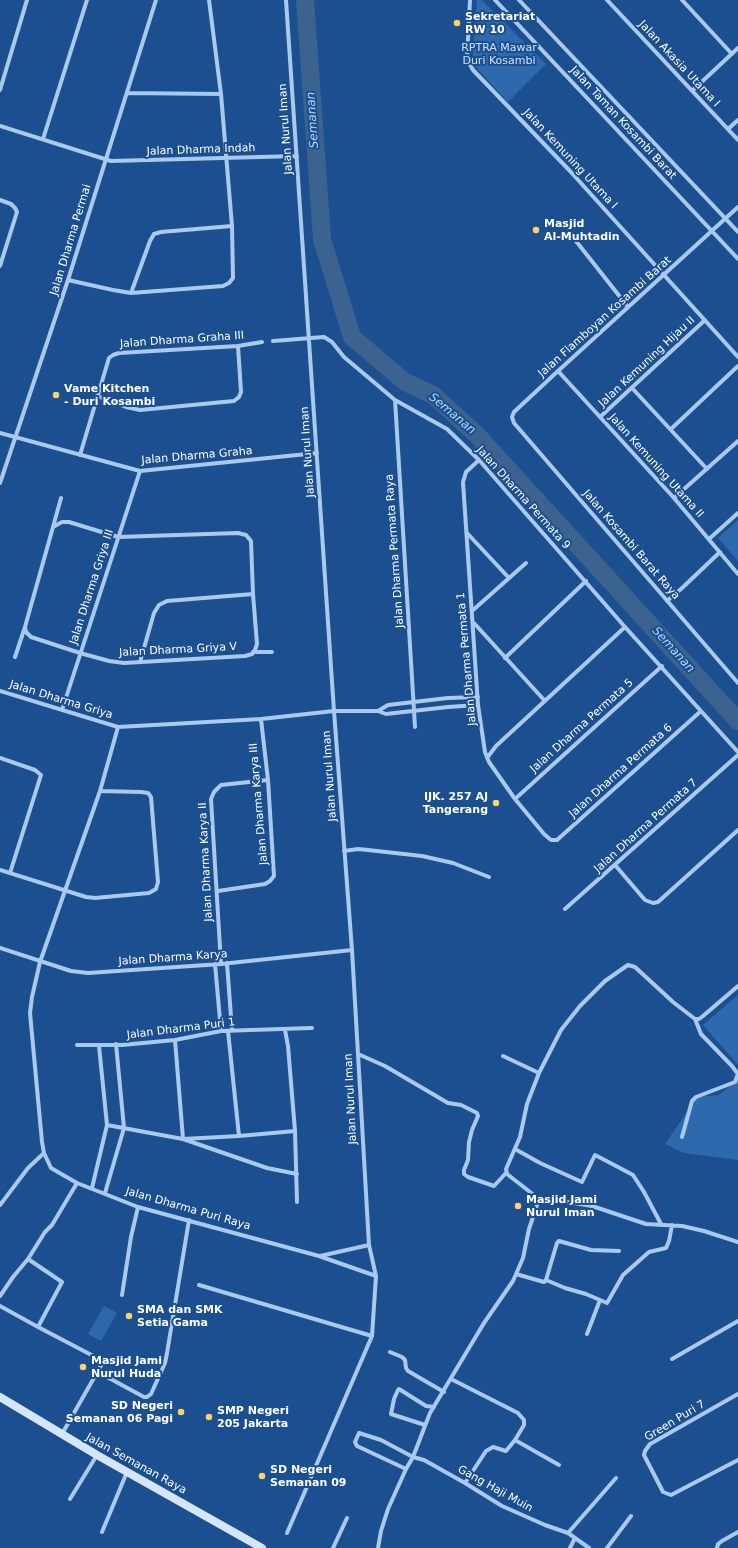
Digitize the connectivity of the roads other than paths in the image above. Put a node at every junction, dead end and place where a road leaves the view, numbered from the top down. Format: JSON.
{"nodes":[{"id":1,"x":27,"y":0,"type":"edge"},
{"id":2,"x":87,"y":0,"type":"edge"},
{"id":3,"x":156,"y":0,"type":"edge"},
{"id":4,"x":210,"y":0,"type":"edge"},
{"id":5,"x":286,"y":0,"type":"edge"},
{"id":6,"x":470,"y":0,"type":"edge"},
{"id":7,"x":495,"y":0,"type":"edge"},
{"id":8,"x":519,"y":0,"type":"edge"},
{"id":9,"x":526,"y":0,"type":"edge"},
{"id":10,"x":607,"y":0,"type":"edge"},
{"id":11,"x":682,"y":0,"type":"edge"},
{"id":12,"x":522,"y":4,"type":"junction"},
{"id":13,"x":738,"y":48,"type":"edge"},
{"id":14,"x":732,"y":54,"type":"junction"},
{"id":15,"x":0,"y":90,"type":"edge"},
{"id":16,"x":692,"y":91,"type":"junction"},
{"id":17,"x":127,"y":93,"type":"junction"},
{"id":18,"x":221,"y":94,"type":"junction"},
{"id":19,"x":738,"y":120,"type":"edge"},
{"id":20,"x":0,"y":126,"type":"edge"},
{"id":21,"x":728,"y":129,"type":"junction"},
{"id":22,"x":43,"y":139,"type":"junction"},
{"id":23,"x":738,"y":140,"type":"edge"},
{"id":24,"x":297,"y":156,"type":"junction"},
{"id":25,"x":105,"y":159,"type":"junction"},
{"id":26,"x":226,"y":159,"type":"junction"},
{"id":27,"x":0,"y":200,"type":"edge"},
{"id":28,"x":738,"y":207,"type":"edge"},
{"id":29,"x":725,"y":219,"type":"junction"},
{"id":30,"x":232,"y":226,"type":"junction"},
{"id":31,"x":713,"y":230,"type":"junction"},
{"id":32,"x":738,"y":232,"type":"edge"},
{"id":33,"x":572,"y":236,"type":"dead end"},
{"id":34,"x":738,"y":259,"type":"edge"},
{"id":35,"x":0,"y":266,"type":"edge"},
{"id":36,"x":664,"y":274,"type":"junction"},
{"id":37,"x":68,"y":280,"type":"junction"},
{"id":38,"x":131,"y":293,"type":"junction"},
{"id":39,"x":628,"y":307,"type":"junction"},
{"id":40,"x":705,"y":320,"type":"junction"},
{"id":41,"x":309,"y":339,"type":"junction"},
{"id":42,"x":273,"y":341,"type":"dead end"},
{"id":43,"x":262,"y":342,"type":"dead end"},
{"id":44,"x":238,"y":346,"type":"junction"},
{"id":45,"x":738,"y":356,"type":"edge"},
{"id":46,"x":738,"y":366,"type":"edge"},
{"id":47,"x":558,"y":371,"type":"junction"},
{"id":48,"x":632,"y":388,"type":"junction"},
{"id":49,"x":97,"y":396,"type":"junction"},
{"id":50,"x":395,"y":400,"type":"junction"},
{"id":51,"x":600,"y":417,"type":"junction"},
{"id":52,"x":512,"y":418,"type":"joint"},
{"id":53,"x":671,"y":430,"type":"junction"},
{"id":54,"x":0,"y":432,"type":"edge"},
{"id":55,"x":14,"y":437,"type":"junction"},
{"id":56,"x":738,"y":441,"type":"edge"},
{"id":57,"x":317,"y":453,"type":"junction"},
{"id":58,"x":80,"y":455,"type":"junction"},
{"id":59,"x":479,"y":460,"type":"junction"},
{"id":60,"x":707,"y":469,"type":"junction"},
{"id":61,"x":140,"y":471,"type":"junction"},
{"id":62,"x":0,"y":483,"type":"edge"},
{"id":63,"x":60,"y":498,"type":"dead end"},
{"id":64,"x":674,"y":498,"type":"junction"},
{"id":65,"x":738,"y":513,"type":"edge"},
{"id":66,"x":53,"y":527,"type":"junction"},
{"id":67,"x":466,"y":532,"type":"junction"},
{"id":68,"x":118,"y":537,"type":"junction"},
{"id":69,"x":708,"y":539,"type":"junction"},
{"id":70,"x":720,"y":552,"type":"junction"},
{"id":71,"x":526,"y":562,"type":"dead end"},
{"id":72,"x":737,"y":571,"type":"edge"},
{"id":73,"x":508,"y":578,"type":"junction"},
{"id":74,"x":586,"y":581,"type":"junction"},
{"id":75,"x":253,"y":594,"type":"junction"},
{"id":76,"x":667,"y":601,"type":"junction"},
{"id":77,"x":472,"y":611,"type":"junction"},
{"id":78,"x":473,"y":622,"type":"junction"},
{"id":79,"x":25,"y":626,"type":"junction"},
{"id":80,"x":625,"y":627,"type":"junction"},
{"id":81,"x":253,"y":652,"type":"junction"},
{"id":82,"x":272,"y":652,"type":"dead end"},
{"id":83,"x":80,"y":653,"type":"junction"},
{"id":84,"x":15,"y":657,"type":"dead end"},
{"id":85,"x":506,"y":658,"type":"junction"},
{"id":86,"x":140,"y":662,"type":"junction"},
{"id":87,"x":662,"y":666,"type":"junction"},
{"id":88,"x":738,"y":683,"type":"edge"},
{"id":89,"x":0,"y":691,"type":"edge"},
{"id":90,"x":478,"y":697,"type":"junction"},
{"id":91,"x":545,"y":701,"type":"junction"},
{"id":92,"x":414,"y":702,"type":"junction"},
{"id":93,"x":478,"y":705,"type":"junction"},
{"id":94,"x":62,"y":710,"type":"junction"},
{"id":95,"x":378,"y":710,"type":"junction"},
{"id":96,"x":334,"y":711,"type":"junction"},
{"id":97,"x":414,"y":711,"type":"junction"},
{"id":98,"x":701,"y":711,"type":"junction"},
{"id":99,"x":261,"y":719,"type":"junction"},
{"id":100,"x":118,"y":727,"type":"junction"},
{"id":101,"x":415,"y":727,"type":"dead end"},
{"id":102,"x":738,"y":752,"type":"edge"},
{"id":103,"x":738,"y":755,"type":"edge"},
{"id":104,"x":0,"y":758,"type":"edge"},
{"id":105,"x":487,"y":758,"type":"junction"},
{"id":106,"x":268,"y":780,"type":"junction"},
{"id":107,"x":100,"y":791,"type":"junction"},
{"id":108,"x":515,"y":800,"type":"junction"},
{"id":109,"x":738,"y":830,"type":"edge"},
{"id":110,"x":551,"y":840,"type":"joint"},
{"id":111,"x":344,"y":851,"type":"junction"},
{"id":112,"x":615,"y":865,"type":"junction"},
{"id":113,"x":0,"y":870,"type":"edge"},
{"id":114,"x":10,"y":873,"type":"junction"},
{"id":115,"x":489,"y":876,"type":"dead end"},
{"id":116,"x":66,"y":891,"type":"junction"},
{"id":117,"x":218,"y":891,"type":"junction"},
{"id":118,"x":565,"y":909,"type":"dead end"},
{"id":119,"x":0,"y":948,"type":"edge"},
{"id":120,"x":352,"y":950,"type":"junction"},
{"id":121,"x":40,"y":962,"type":"junction"},
{"id":122,"x":227,"y":963,"type":"junction"},
{"id":123,"x":215,"y":964,"type":"junction"},
{"id":124,"x":221,"y":964,"type":"junction"},
{"id":125,"x":738,"y":986,"type":"edge"},
{"id":126,"x":695,"y":1019,"type":"junction"},
{"id":127,"x":312,"y":1028,"type":"dead end"},
{"id":128,"x":230,"y":1030,"type":"junction"},
{"id":129,"x":285,"y":1030,"type":"junction"},
{"id":130,"x":221,"y":1031,"type":"junction"},
{"id":131,"x":175,"y":1040,"type":"junction"},
{"id":132,"x":116,"y":1044,"type":"junction"},
{"id":133,"x":77,"y":1045,"type":"dead end"},
{"id":134,"x":99,"y":1046,"type":"junction"},
{"id":135,"x":358,"y":1054,"type":"junction"},
{"id":136,"x":503,"y":1056,"type":"dead end"},
{"id":137,"x":539,"y":1073,"type":"junction"},
{"id":138,"x":107,"y":1125,"type":"junction"},
{"id":139,"x":124,"y":1128,"type":"junction"},
{"id":140,"x":295,"y":1131,"type":"junction"},
{"id":141,"x":239,"y":1136,"type":"junction"},
{"id":142,"x":682,"y":1137,"type":"dead end"},
{"id":143,"x":183,"y":1139,"type":"junction"},
{"id":144,"x":515,"y":1149,"type":"junction"},
{"id":145,"x":44,"y":1153,"type":"junction"},
{"id":146,"x":506,"y":1173,"type":"junction"},
{"id":147,"x":297,"y":1174,"type":"junction"},
{"id":148,"x":77,"y":1183,"type":"junction"},
{"id":149,"x":92,"y":1188,"type":"junction"},
{"id":150,"x":105,"y":1193,"type":"junction"},
{"id":151,"x":539,"y":1199,"type":"junction"},
{"id":152,"x":297,"y":1202,"type":"dead end"},
{"id":153,"x":0,"y":1205,"type":"edge"},
{"id":154,"x":138,"y":1207,"type":"junction"},
{"id":155,"x":189,"y":1220,"type":"junction"},
{"id":156,"x":661,"y":1224,"type":"junction"},
{"id":157,"x":672,"y":1225,"type":"junction"},
{"id":158,"x":738,"y":1242,"type":"edge"},
{"id":159,"x":369,"y":1245,"type":"junction"},
{"id":160,"x":619,"y":1251,"type":"dead end"},
{"id":161,"x":320,"y":1256,"type":"junction"},
{"id":162,"x":28,"y":1259,"type":"junction"},
{"id":163,"x":516,"y":1274,"type":"junction"},
{"id":164,"x":376,"y":1276,"type":"junction"},
{"id":165,"x":546,"y":1280,"type":"junction"},
{"id":166,"x":199,"y":1285,"type":"dead end"},
{"id":167,"x":0,"y":1294,"type":"edge"},
{"id":168,"x":122,"y":1295,"type":"dead end"},
{"id":169,"x":600,"y":1300,"type":"junction"},
{"id":170,"x":0,"y":1306,"type":"edge"},
{"id":171,"x":738,"y":1321,"type":"edge"},
{"id":172,"x":38,"y":1327,"type":"junction"},
{"id":173,"x":587,"y":1334,"type":"dead end"},
{"id":174,"x":372,"y":1336,"type":"junction"},
{"id":175,"x":390,"y":1352,"type":"dead end"},
{"id":176,"x":672,"y":1359,"type":"dead end"},
{"id":177,"x":106,"y":1377,"type":"dead end"},
{"id":178,"x":451,"y":1379,"type":"junction"},
{"id":179,"x":444,"y":1392,"type":"junction"},
{"id":180,"x":738,"y":1394,"type":"edge"},
{"id":181,"x":0,"y":1397,"type":"edge"},
{"id":182,"x":434,"y":1407,"type":"junction"},
{"id":183,"x":425,"y":1425,"type":"junction"},
{"id":184,"x":62,"y":1435,"type":"junction"},
{"id":185,"x":516,"y":1440,"type":"junction"},
{"id":186,"x":97,"y":1455,"type":"junction"},
{"id":187,"x":413,"y":1457,"type":"junction"},
{"id":188,"x":738,"y":1460,"type":"edge"},
{"id":189,"x":559,"y":1464,"type":"dead end"},
{"id":190,"x":406,"y":1469,"type":"junction"},
{"id":191,"x":127,"y":1472,"type":"junction"},
{"id":192,"x":616,"y":1478,"type":"dead end"},
{"id":193,"x":465,"y":1483,"type":"junction"},
{"id":194,"x":70,"y":1499,"type":"dead end"},
{"id":195,"x":631,"y":1516,"type":"dead end"},
{"id":196,"x":347,"y":1518,"type":"dead end"},
{"id":197,"x":102,"y":1532,"type":"dead end"},
{"id":198,"x":738,"y":1532,"type":"edge"},
{"id":199,"x":288,"y":1533,"type":"dead end"},
{"id":200,"x":568,"y":1533,"type":"junction"},
{"id":201,"x":575,"y":1538,"type":"junction"},
{"id":202,"x":262,"y":1548,"type":"edge"},
{"id":203,"x":333,"y":1548,"type":"edge"},
{"id":204,"x":378,"y":1548,"type":"edge"},
{"id":205,"x":570,"y":1548,"type":"edge"},
{"id":206,"x":589,"y":1548,"type":"edge"},
{"id":207,"x":607,"y":1548,"type":"edge"},
{"id":208,"x":717,"y":1548,"type":"edge"}],
"edges":[{"from":1,"to":15,"type":"street"},
{"from":2,"to":22,"type":"street"},
{"from":3,"to":17,"type":"street","name":"Jalan Dharma Permai"},
{"from":4,"to":18,"type":"street"},
{"from":5,"to":24,"type":"street","name":"Jalan Nurul Iman"},
{"from":6,"to":36,"type":"street","name":"Jalan Kemuning Utama I"},
{"from":7,"to":31,"type":"street","name":"Jalan Taman Kosambi Barat"},
{"from":8,"to":12,"type":"street","name":"Jalan Taman Kosambi Barat"},
{"from":9,"to":12,"type":"street"},
{"from":10,"to":16,"type":"street","name":"Jalan Akasia Utama I"},
{"from":11,"to":14,"type":"street"},
{"from":12,"to":29,"type":"street","name":"Jalan Taman Kosambi Barat"},
{"from":13,"to":14,"type":"street"},
{"from":14,"to":16,"type":"street"},
{"from":16,"to":21,"type":"street","name":"Jalan Akasia Utama I"},
{"from":17,"to":18,"type":"street"},
{"from":17,"to":25,"type":"street","name":"Jalan Dharma Permai"},
{"from":18,"to":26,"type":"street"},
{"from":19,"to":21,"type":"street"},
{"from":20,"to":22,"type":"street","name":"Jalan Dharma Indah"},
{"from":21,"to":23,"type":"street","name":"Jalan Akasia Utama I"},
{"from":22,"to":25,"type":"street","name":"Jalan Dharma Indah"},
{"from":24,"to":26,"type":"street","name":"Jalan Dharma Indah"},
{"from":24,"to":41,"type":"street","name":"Jalan Nurul Iman"},
{"from":25,"to":26,"type":"street","name":"Jalan Dharma Indah"},
{"from":25,"to":37,"type":"street","name":"Jalan Dharma Permai"},
{"from":26,"to":30,"type":"street"},
{"from":27,"to":35,"type":"street"},
{"from":28,"to":29,"type":"street","name":"Jalan Flamboyan Kosambi Barat"},
{"from":29,"to":31,"type":"street","name":"Jalan Flamboyan Kosambi Barat"},
{"from":29,"to":32,"type":"street","name":"Jalan Taman Kosambi Barat"},
{"from":30,"to":38,"type":"street"},
{"from":30,"to":38,"type":"street"},
{"from":31,"to":34,"type":"street","name":"Jalan Taman Kosambi Barat"},
{"from":31,"to":36,"type":"street","name":"Jalan Flamboyan Kosambi Barat"},
{"from":33,"to":39,"type":"street"},
{"from":36,"to":39,"type":"street","name":"Jalan Flamboyan Kosambi Barat"},
{"from":36,"to":40,"type":"street","name":"Jalan Kemuning Utama I"},
{"from":37,"to":38,"type":"street"},
{"from":37,"to":55,"type":"street","name":"Jalan Dharma Permai"},
{"from":39,"to":47,"type":"street","name":"Jalan Flamboyan Kosambi Barat"},
{"from":40,"to":45,"type":"street","name":"Jalan Kemuning Utama I"},
{"from":40,"to":48,"type":"street","name":"Jalan Kemuning Hijau II"},
{"from":41,"to":42,"type":"street"},
{"from":41,"to":50,"type":"street","name":"Jalan Dharma Permata 9"},
{"from":41,"to":57,"type":"street","name":"Jalan Nurul Iman"},
{"from":43,"to":44,"type":"street","name":"Jalan Dharma Graha III"},
{"from":44,"to":49,"type":"street","name":"Jalan Dharma Graha III"},
{"from":44,"to":49,"type":"street"},
{"from":46,"to":53,"type":"street"},
{"from":47,"to":51,"type":"street","name":"Jalan Kemuning Utama II"},
{"from":47,"to":52,"type":"street","name":"Jalan Flamboyan Kosambi Barat"},
{"from":48,"to":51,"type":"street","name":"Jalan Kemuning Hijau II"},
{"from":48,"to":53,"type":"street"},
{"from":49,"to":58,"type":"street","name":"Jalan Dharma Graha III"},
{"from":50,"to":59,"type":"street","name":"Jalan Dharma Permata 9"},
{"from":50,"to":92,"type":"street","name":"Jalan Dharma Permata Raya"},
{"from":51,"to":64,"type":"street","name":"Jalan Kemuning Utama II"},
{"from":52,"to":76,"type":"street","name":"Jalan Kosambi Barat Raya"},
{"from":53,"to":60,"type":"street"},
{"from":54,"to":55,"type":"street","name":"Jalan Dharma Graha"},
{"from":55,"to":58,"type":"street","name":"Jalan Dharma Graha"},
{"from":55,"to":62,"type":"street","name":"Jalan Dharma Permai"},
{"from":56,"to":60,"type":"street"},
{"from":57,"to":61,"type":"street","name":"Jalan Dharma Graha"},
{"from":57,"to":96,"type":"street","name":"Jalan Nurul Iman"},
{"from":58,"to":61,"type":"street","name":"Jalan Dharma Graha"},
{"from":59,"to":67,"type":"street","name":"Jalan Dharma Permata 1"},
{"from":59,"to":74,"type":"street","name":"Jalan Dharma Permata 9"},
{"from":60,"to":64,"type":"street"},
{"from":61,"to":68,"type":"street","name":"Jalan Dharma Griya III"},
{"from":63,"to":66,"type":"street"},
{"from":64,"to":69,"type":"street","name":"Jalan Kemuning Utama II"},
{"from":65,"to":69,"type":"street"},
{"from":66,"to":68,"type":"street"},
{"from":66,"to":79,"type":"street"},
{"from":67,"to":73,"type":"street"},
{"from":67,"to":77,"type":"street","name":"Jalan Dharma Permata 1"},
{"from":68,"to":75,"type":"street","name":"Jalan Dharma Griya V"},
{"from":68,"to":83,"type":"street","name":"Jalan Dharma Griya III"},
{"from":69,"to":70,"type":"street","name":"Jalan Kemuning Utama II"},
{"from":70,"to":72,"type":"street","name":"Jalan Kemuning Utama II"},
{"from":70,"to":76,"type":"street"},
{"from":71,"to":73,"type":"street"},
{"from":73,"to":77,"type":"street"},
{"from":74,"to":80,"type":"street","name":"Jalan Dharma Permata 9"},
{"from":74,"to":85,"type":"street"},
{"from":75,"to":81,"type":"street","name":"Jalan Dharma Griya V"},
{"from":75,"to":86,"type":"street"},
{"from":76,"to":88,"type":"street","name":"Jalan Kosambi Barat Raya"},
{"from":77,"to":78,"type":"street","name":"Jalan Dharma Permata 1"},
{"from":78,"to":85,"type":"street"},
{"from":78,"to":90,"type":"street","name":"Jalan Dharma Permata 1"},
{"from":79,"to":83,"type":"street","name":"Jalan Dharma Griya V"},
{"from":79,"to":84,"type":"street"},
{"from":80,"to":87,"type":"street","name":"Jalan Dharma Permata 9"},
{"from":80,"to":91,"type":"street"},
{"from":81,"to":82,"type":"street","name":"Jalan Dharma Griya V"},
{"from":81,"to":86,"type":"street","name":"Jalan Dharma Griya V"},
{"from":83,"to":86,"type":"street","name":"Jalan Dharma Griya V"},
{"from":83,"to":94,"type":"street","name":"Jalan Dharma Griya III"},
{"from":85,"to":91,"type":"street"},
{"from":87,"to":98,"type":"street","name":"Jalan Dharma Permata 9"},
{"from":87,"to":108,"type":"street","name":"Jalan Dharma Permata 5"},
{"from":89,"to":94,"type":"street","name":"Jalan Dharma Griya"},
{"from":90,"to":92,"type":"street"},
{"from":90,"to":93,"type":"street","name":"Jalan Dharma Permata 1"},
{"from":91,"to":105,"type":"street"},
{"from":92,"to":95,"type":"street"},
{"from":92,"to":97,"type":"street","name":"Jalan Dharma Permata Raya"},
{"from":93,"to":97,"type":"street"},
{"from":93,"to":105,"type":"street","name":"Jalan Dharma Permata 1"},
{"from":94,"to":100,"type":"street","name":"Jalan Dharma Griya"},
{"from":95,"to":96,"type":"street"},
{"from":95,"to":97,"type":"street"},
{"from":96,"to":99,"type":"street"},
{"from":96,"to":111,"type":"street","name":"Jalan Nurul Iman"},
{"from":97,"to":101,"type":"street","name":"Jalan Dharma Permata Raya"},
{"from":98,"to":102,"type":"street","name":"Jalan Dharma Permata 9"},
{"from":98,"to":110,"type":"street","name":"Jalan Dharma Permata 6"},
{"from":99,"to":100,"type":"street"},
{"from":99,"to":106,"type":"street","name":"Jalan Dharma Karya III"},
{"from":100,"to":107,"type":"street","name":"Jalan Dharma Puri Raya"},
{"from":103,"to":112,"type":"street","name":"Jalan Dharma Permata 7"},
{"from":104,"to":114,"type":"street"},
{"from":105,"to":108,"type":"street","name":"Jalan Dharma Permata 1"},
{"from":106,"to":117,"type":"street","name":"Jalan Dharma Karya III"},
{"from":106,"to":117,"type":"street","name":"Jalan Dharma Karya II"},
{"from":107,"to":116,"type":"street","name":"Jalan Dharma Puri Raya"},
{"from":107,"to":116,"type":"street"},
{"from":108,"to":110,"type":"street","name":"Jalan Dharma Permata 1"},
{"from":109,"to":112,"type":"street"},
{"from":111,"to":115,"type":"street"},
{"from":111,"to":120,"type":"street","name":"Jalan Nurul Iman"},
{"from":112,"to":118,"type":"street","name":"Jalan Dharma Permata 7"},
{"from":113,"to":114,"type":"street"},
{"from":114,"to":116,"type":"street"},
{"from":116,"to":121,"type":"street","name":"Jalan Dharma Puri Raya"},
{"from":117,"to":124,"type":"street","name":"Jalan Dharma Karya II"},
{"from":119,"to":121,"type":"street","name":"Jalan Dharma Karya"},
{"from":120,"to":122,"type":"street","name":"Jalan Dharma Karya"},
{"from":120,"to":135,"type":"street","name":"Jalan Nurul Iman"},
{"from":121,"to":123,"type":"street","name":"Jalan Dharma Karya"},
{"from":121,"to":145,"type":"street","name":"Jalan Dharma Puri Raya"},
{"from":122,"to":124,"type":"street","name":"Jalan Dharma Karya"},
{"from":122,"to":128,"type":"street"},
{"from":123,"to":124,"type":"street","name":"Jalan Dharma Karya"},
{"from":123,"to":130,"type":"street"},
{"from":125,"to":126,"type":"street"},
{"from":126,"to":137,"type":"street"},
{"from":126,"to":142,"type":"street"},
{"from":127,"to":129,"type":"street","name":"Jalan Dharma Puri 1"},
{"from":128,"to":129,"type":"street","name":"Jalan Dharma Puri 1"},
{"from":128,"to":130,"type":"street","name":"Jalan Dharma Puri 1"},
{"from":128,"to":141,"type":"street"},
{"from":129,"to":140,"type":"street"},
{"from":130,"to":131,"type":"street","name":"Jalan Dharma Puri 1"},
{"from":131,"to":132,"type":"street","name":"Jalan Dharma Puri 1"},
{"from":131,"to":143,"type":"street"},
{"from":132,"to":134,"type":"street","name":"Jalan Dharma Puri 1"},
{"from":132,"to":139,"type":"street"},
{"from":133,"to":134,"type":"street","name":"Jalan Dharma Puri 1"},
{"from":134,"to":138,"type":"street"},
{"from":135,"to":146,"type":"street"},
{"from":135,"to":159,"type":"street","name":"Jalan Nurul Iman"},
{"from":136,"to":137,"type":"street"},
{"from":137,"to":144,"type":"street"},
{"from":138,"to":139,"type":"street"},
{"from":138,"to":149,"type":"street"},
{"from":139,"to":143,"type":"street"},
{"from":139,"to":150,"type":"street"},
{"from":140,"to":141,"type":"street"},
{"from":140,"to":147,"type":"street"},
{"from":141,"to":143,"type":"street"},
{"from":143,"to":147,"type":"street"},
{"from":144,"to":146,"type":"street"},
{"from":144,"to":156,"type":"street"},
{"from":145,"to":148,"type":"street","name":"Jalan Dharma Puri Raya"},
{"from":145,"to":153,"type":"street"},
{"from":146,"to":151,"type":"street"},
{"from":147,"to":152,"type":"street"},
{"from":148,"to":149,"type":"street","name":"Jalan Dharma Puri Raya"},
{"from":148,"to":162,"type":"street"},
{"from":149,"to":150,"type":"street","name":"Jalan Dharma Puri Raya"},
{"from":150,"to":154,"type":"street","name":"Jalan Dharma Puri Raya"},
{"from":151,"to":156,"type":"street"},
{"from":151,"to":163,"type":"street"},
{"from":154,"to":155,"type":"street","name":"Jalan Dharma Puri Raya"},
{"from":154,"to":168,"type":"street"},
{"from":155,"to":161,"type":"street","name":"Jalan Dharma Puri Raya"},
{"from":155,"to":177,"type":"street"},
{"from":156,"to":157,"type":"street"},
{"from":157,"to":158,"type":"street"},
{"from":157,"to":169,"type":"street"},
{"from":159,"to":161,"type":"street","name":"Jalan Dharma Puri Raya"},
{"from":159,"to":164,"type":"street","name":"Jalan Nurul Iman"},
{"from":160,"to":165,"type":"street"},
{"from":161,"to":164,"type":"street","name":"Jalan Dharma Puri Raya"},
{"from":162,"to":167,"type":"street"},
{"from":162,"to":172,"type":"street"},
{"from":163,"to":165,"type":"street"},
{"from":163,"to":178,"type":"street"},
{"from":164,"to":174,"type":"street","name":"Jalan Nurul Iman"},
{"from":165,"to":169,"type":"street"},
{"from":166,"to":174,"type":"street"},
{"from":169,"to":173,"type":"street"},
{"from":170,"to":172,"type":"street"},
{"from":171,"to":176,"type":"street"},
{"from":172,"to":184,"type":"street"},
{"from":174,"to":199,"type":"street","name":"Jalan Nurul Iman"},
{"from":175,"to":179,"type":"street"},
{"from":178,"to":179,"type":"street"},
{"from":178,"to":185,"type":"street"},
{"from":179,"to":182,"type":"street"},
{"from":180,"to":188,"type":"street","name":"Green Puri 7"},
{"from":181,"to":184,"type":"street","name":"Jalan Semanan Raya"},
{"from":182,"to":183,"type":"street"},
{"from":182,"to":183,"type":"street"},
{"from":183,"to":187,"type":"street"},
{"from":184,"to":186,"type":"street","name":"Jalan Semanan Raya"},
{"from":185,"to":189,"type":"street"},
{"from":185,"to":193,"type":"street"},
{"from":186,"to":191,"type":"street","name":"Jalan Semanan Raya"},
{"from":186,"to":194,"type":"street"},
{"from":187,"to":190,"type":"street"},
{"from":187,"to":190,"type":"street","name":"Gang Haji Muin"},
{"from":187,"to":193,"type":"street","name":"Gang Haji Muin"},
{"from":190,"to":204,"type":"street"},
{"from":191,"to":197,"type":"street"},
{"from":191,"to":202,"type":"street","name":"Jalan Semanan Raya"},
{"from":192,"to":200,"type":"street"},
{"from":193,"to":200,"type":"street","name":"Gang Haji Muin"},
{"from":195,"to":207,"type":"street"},
{"from":196,"to":203,"type":"street"},
{"from":198,"to":208,"type":"street"},
{"from":200,"to":201,"type":"street","name":"Gang Haji Muin"},
{"from":201,"to":205,"type":"street"},
{"from":201,"to":206,"type":"street","name":"Gang Haji Muin"}]}
